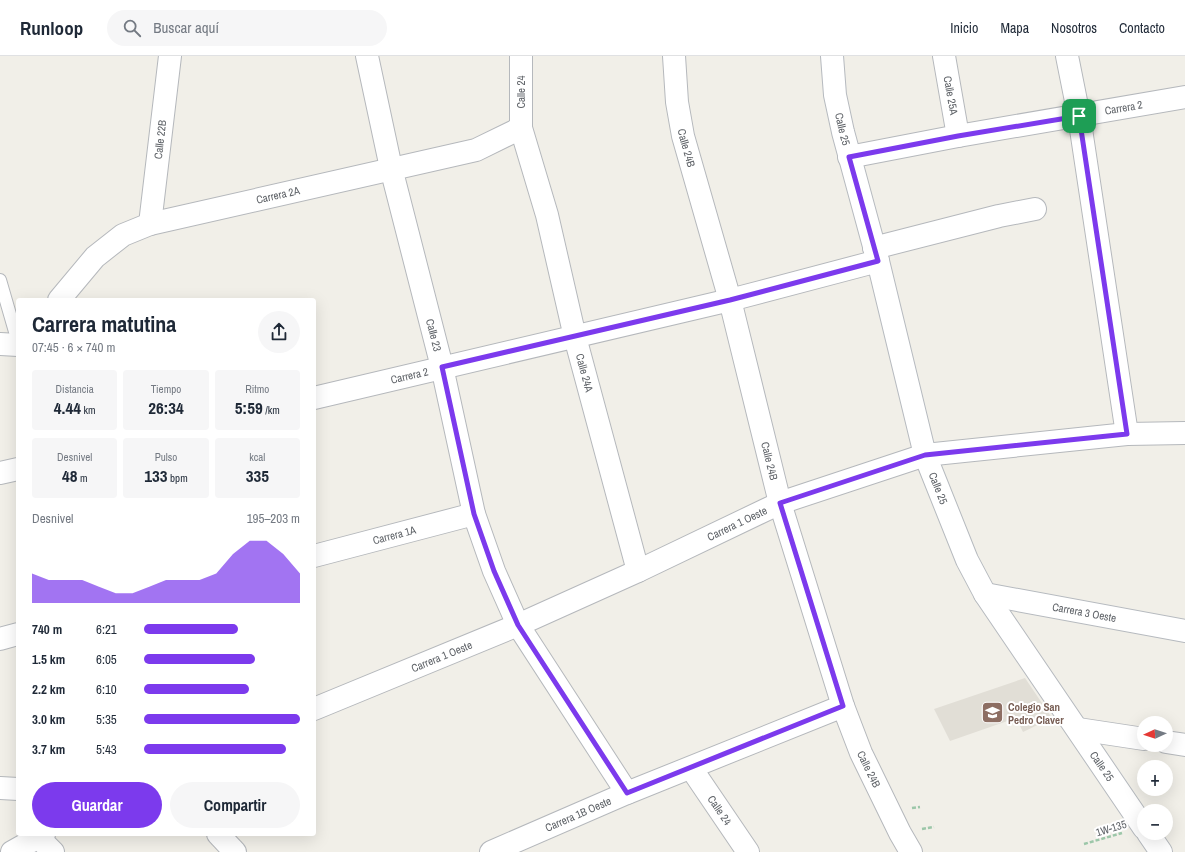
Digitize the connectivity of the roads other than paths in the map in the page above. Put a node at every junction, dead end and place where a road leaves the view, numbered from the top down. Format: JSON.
{"nodes":[{"id":1,"x":170,"y":56,"type":"edge"},
{"id":2,"x":367,"y":56,"type":"edge"},
{"id":3,"x":521,"y":56,"type":"edge"},
{"id":4,"x":674,"y":56,"type":"edge"},
{"id":5,"x":832,"y":56,"type":"edge"},
{"id":6,"x":944,"y":56,"type":"edge"},
{"id":7,"x":1067,"y":56,"type":"edge"},
{"id":8,"x":1185,"y":97,"type":"edge"},
{"id":9,"x":1079,"y":116,"type":"junction"},
{"id":10,"x":521,"y":128,"type":"junction"},
{"id":11,"x":958,"y":136,"type":"junction"},
{"id":12,"x":849,"y":157,"type":"junction"},
{"id":13,"x":390,"y":168,"type":"junction"},
{"id":14,"x":1035,"y":209,"type":"dead end"},
{"id":15,"x":150,"y":224,"type":"junction"},
{"id":16,"x":876,"y":254,"type":"junction"},
{"id":17,"x":0,"y":280,"type":"edge"},
{"id":18,"x":61,"y":298,"type":"edge"},
{"id":19,"x":730,"y":300,"type":"junction"},
{"id":20,"x":16,"y":335,"type":"edge"},
{"id":21,"x":575,"y":337,"type":"junction"},
{"id":22,"x":0,"y":344,"type":"edge"},
{"id":23,"x":16,"y":345,"type":"edge"},
{"id":24,"x":442,"y":367,"type":"junction"},
{"id":25,"x":316,"y":398,"type":"edge"},
{"id":26,"x":1185,"y":433,"type":"edge"},
{"id":27,"x":1127,"y":434,"type":"junction"},
{"id":28,"x":925,"y":455,"type":"junction"},
{"id":29,"x":16,"y":469,"type":"edge"},
{"id":30,"x":0,"y":473,"type":"edge"},
{"id":31,"x":780,"y":503,"type":"junction"},
{"id":32,"x":474,"y":514,"type":"junction"},
{"id":33,"x":316,"y":555,"type":"edge"},
{"id":34,"x":638,"y":571,"type":"junction"},
{"id":35,"x":984,"y":594,"type":"junction"},
{"id":36,"x":518,"y":625,"type":"junction"},
{"id":37,"x":1185,"y":631,"type":"edge"},
{"id":38,"x":16,"y":635,"type":"edge"},
{"id":39,"x":0,"y":640,"type":"edge"},
{"id":40,"x":843,"y":706,"type":"junction"},
{"id":41,"x":316,"y":708,"type":"edge"},
{"id":42,"x":1078,"y":729,"type":"junction"},
{"id":43,"x":1137,"y":738,"type":"edge"},
{"id":44,"x":1173,"y":743,"type":"edge"},
{"id":45,"x":1185,"y":745,"type":"edge"},
{"id":46,"x":691,"y":768,"type":"junction"},
{"id":47,"x":0,"y":788,"type":"edge"},
{"id":48,"x":16,"y":789,"type":"edge"},
{"id":49,"x":627,"y":793,"type":"junction"},
{"id":50,"x":1137,"y":817,"type":"edge"},
{"id":51,"x":220,"y":836,"type":"edge"},
{"id":52,"x":1153,"y":840,"type":"edge"},
{"id":53,"x":45,"y":841,"type":"edge"},
{"id":54,"x":12,"y":852,"type":"edge"},
{"id":55,"x":235,"y":852,"type":"edge"},
{"id":56,"x":491,"y":852,"type":"edge"},
{"id":57,"x":748,"y":852,"type":"edge"},
{"id":58,"x":911,"y":852,"type":"edge"},
{"id":59,"x":1161,"y":852,"type":"edge"}],
"edges":[{"from":1,"to":15,"type":"street","name":"Calle 22B"},
{"from":2,"to":13,"type":"street","name":"Calle 23"},
{"from":3,"to":10,"type":"street","name":"Calle 24"},
{"from":4,"to":19,"type":"street","name":"Calle 24B"},
{"from":5,"to":12,"type":"street","name":"Calle 25"},
{"from":6,"to":11,"type":"street","name":"Calle 25A"},
{"from":7,"to":9,"type":"street"},
{"from":8,"to":9,"type":"street","name":"Carrera 2"},
{"from":9,"to":11,"type":"street","name":"Carrera 2"},
{"from":9,"to":27,"type":"street"},
{"from":10,"to":13,"type":"street","name":"Carrera 2A"},
{"from":10,"to":21,"type":"street","name":"Calle 24A"},
{"from":11,"to":12,"type":"street","name":"Carrera 2"},
{"from":12,"to":16,"type":"street","name":"Calle 25"},
{"from":13,"to":15,"type":"street","name":"Carrera 2A"},
{"from":13,"to":24,"type":"street","name":"Calle 23"},
{"from":14,"to":16,"type":"street","name":"Carrera 2"},
{"from":15,"to":18,"type":"street","name":"Carrera 2A"},
{"from":16,"to":19,"type":"street","name":"Carrera 2"},
{"from":16,"to":28,"type":"street","name":"Calle 25"},
{"from":17,"to":20,"type":"lane"},
{"from":19,"to":21,"type":"street","name":"Carrera 2"},
{"from":19,"to":31,"type":"street","name":"Calle 24B"},
{"from":21,"to":24,"type":"street","name":"Carrera 2"},
{"from":21,"to":34,"type":"street","name":"Calle 24A"},
{"from":22,"to":23,"type":"street"},
{"from":24,"to":25,"type":"street","name":"Carrera 2"},
{"from":24,"to":32,"type":"street","name":"Calle 23"},
{"from":26,"to":27,"type":"street","name":"Carrera 1 Oeste"},
{"from":27,"to":28,"type":"street","name":"Carrera 1 Oeste"},
{"from":28,"to":31,"type":"street","name":"Carrera 1 Oeste"},
{"from":28,"to":35,"type":"street","name":"Calle 25"},
{"from":29,"to":30,"type":"street"},
{"from":31,"to":34,"type":"street","name":"Carrera 1 Oeste"},
{"from":31,"to":40,"type":"street","name":"Calle 24B"},
{"from":32,"to":33,"type":"street","name":"Carrera 1A"},
{"from":32,"to":36,"type":"street","name":"Calle 23"},
{"from":34,"to":36,"type":"street","name":"Carrera 1 Oeste"},
{"from":35,"to":37,"type":"street","name":"Carrera 3 Oeste"},
{"from":35,"to":42,"type":"street","name":"Calle 25"},
{"from":36,"to":41,"type":"street","name":"Carrera 1 Oeste"},
{"from":36,"to":49,"type":"street","name":"Calle 23"},
{"from":38,"to":39,"type":"street"},
{"from":40,"to":46,"type":"street","name":"Carrera 1B Oeste"},
{"from":40,"to":58,"type":"street","name":"Calle 24B"},
{"from":42,"to":43,"type":"street"},
{"from":42,"to":50,"type":"street","name":"Calle 25"},
{"from":44,"to":45,"type":"street"},
{"from":46,"to":49,"type":"street","name":"Carrera 1B Oeste"},
{"from":46,"to":57,"type":"street","name":"Calle 24"},
{"from":47,"to":48,"type":"street"},
{"from":49,"to":56,"type":"street","name":"Carrera 1B Oeste"},
{"from":51,"to":55,"type":"street"},
{"from":52,"to":59,"type":"street","name":"Calle 25"},
{"from":53,"to":54,"type":"street"}]}
